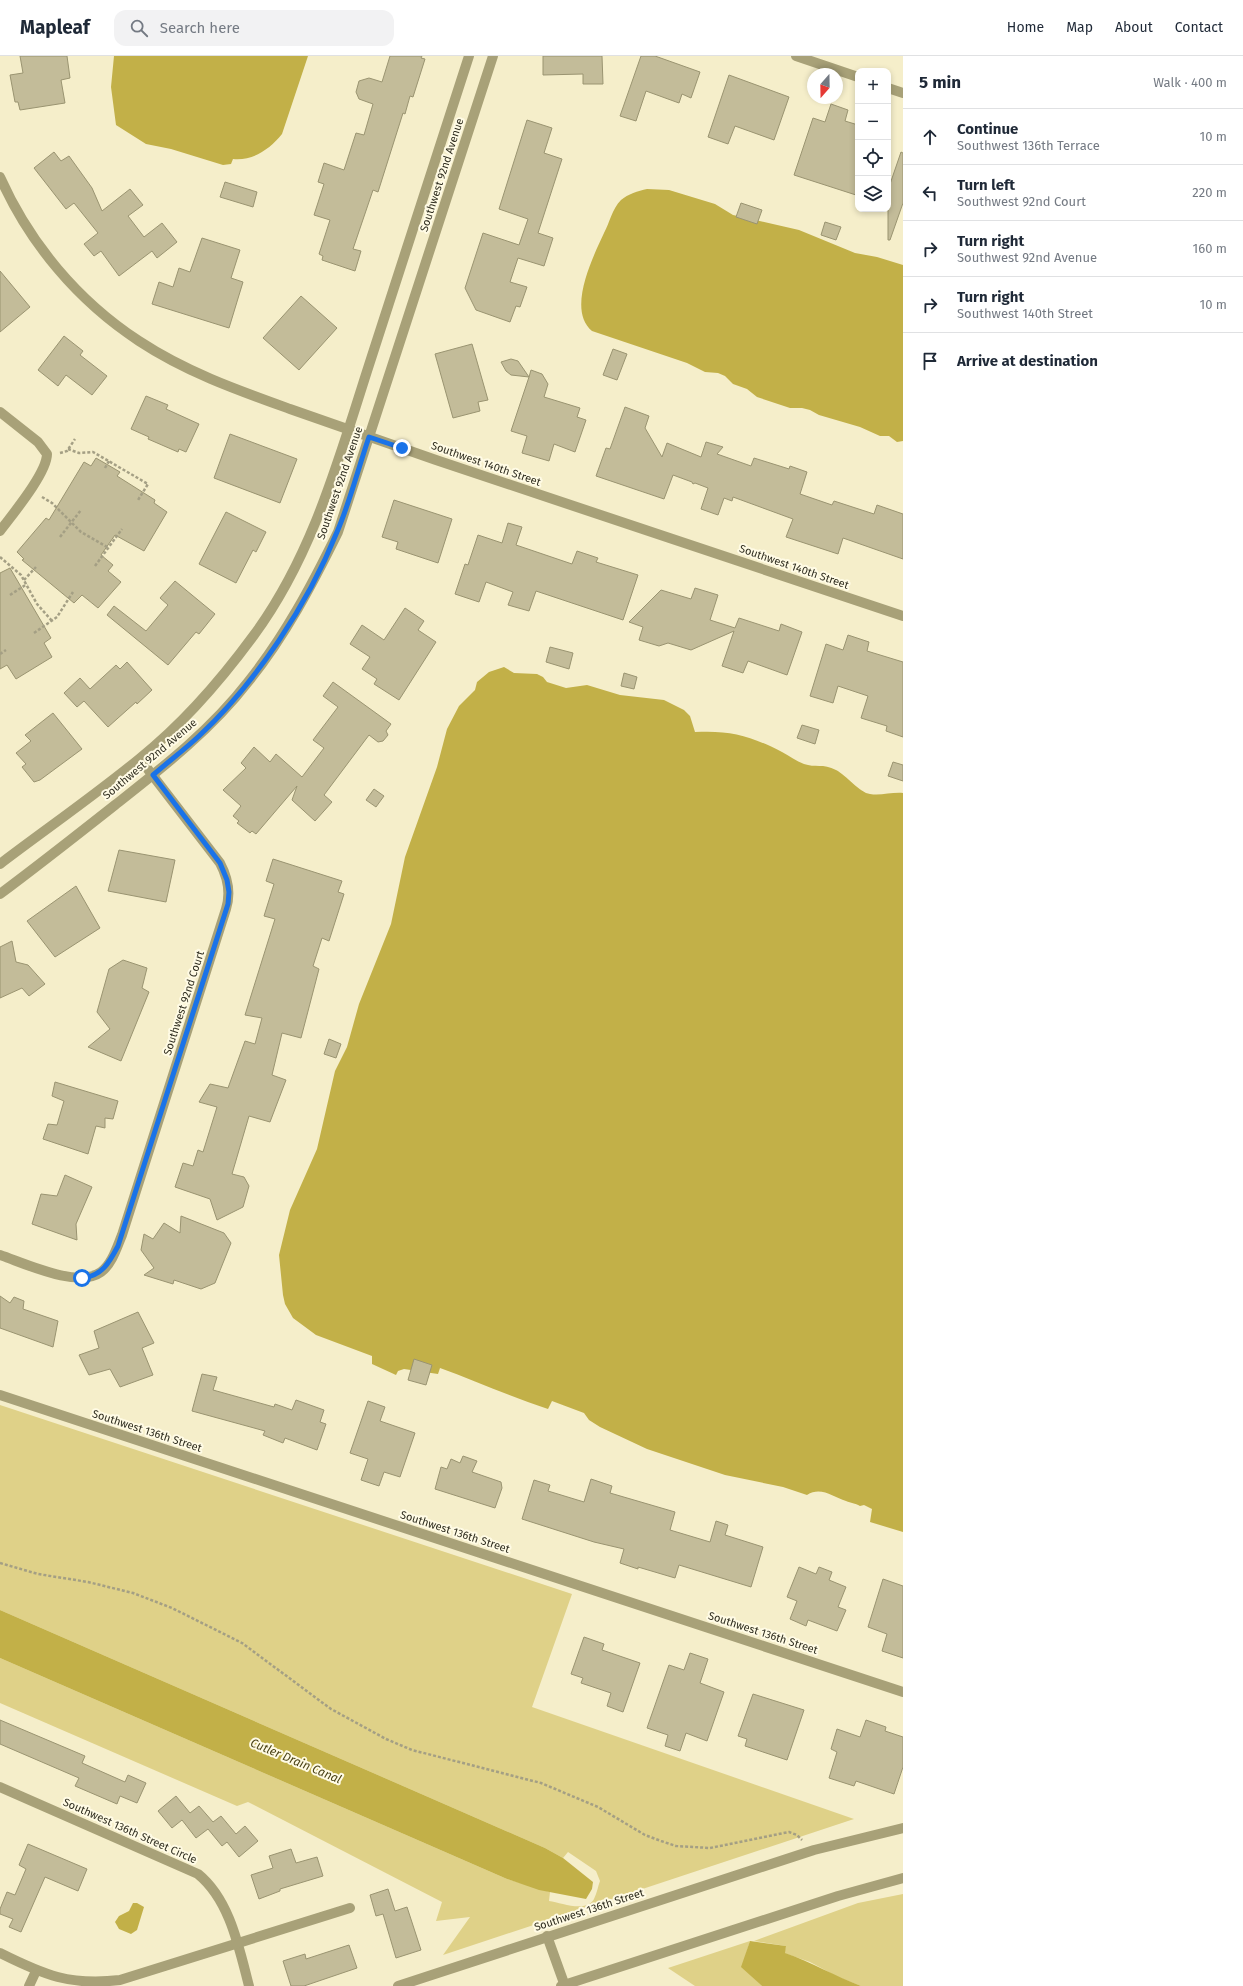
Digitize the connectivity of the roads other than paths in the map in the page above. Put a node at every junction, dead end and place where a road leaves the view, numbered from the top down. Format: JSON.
{"nodes":[{"id":1,"x":469,"y":56,"type":"edge"},
{"id":2,"x":493,"y":56,"type":"edge"},
{"id":3,"x":796,"y":56,"type":"edge"},
{"id":4,"x":855,"y":76,"type":"edge"},
{"id":5,"x":891,"y":89,"type":"edge"},
{"id":6,"x":903,"y":93,"type":"edge"},
{"id":7,"x":0,"y":177,"type":"edge"},
{"id":8,"x":0,"y":412,"type":"edge"},
{"id":9,"x":348,"y":429,"type":"junction"},
{"id":10,"x":369,"y":437,"type":"junction"},
{"id":11,"x":0,"y":532,"type":"edge"},
{"id":12,"x":903,"y":616,"type":"edge"},
{"id":13,"x":140,"y":759,"type":"junction"},
{"id":14,"x":153,"y":775,"type":"junction"},
{"id":15,"x":0,"y":864,"type":"edge"},
{"id":16,"x":0,"y":894,"type":"edge"},
{"id":17,"x":0,"y":1255,"type":"edge"},
{"id":18,"x":0,"y":1395,"type":"edge"},
{"id":19,"x":903,"y":1692,"type":"edge"},
{"id":20,"x":0,"y":1787,"type":"edge"},
{"id":21,"x":903,"y":1828,"type":"edge"},
{"id":22,"x":903,"y":1878,"type":"edge"},
{"id":23,"x":350,"y":1908,"type":"dead end"},
{"id":24,"x":547,"y":1936,"type":"junction"},
{"id":25,"x":237,"y":1943,"type":"junction"},
{"id":26,"x":0,"y":1953,"type":"edge"},
{"id":27,"x":36,"y":1971,"type":"junction"},
{"id":28,"x":29,"y":1986,"type":"edge"},
{"id":29,"x":249,"y":1986,"type":"edge"},
{"id":30,"x":398,"y":1986,"type":"edge"},
{"id":31,"x":563,"y":1986,"type":"edge"}],
"edges":[{"from":1,"to":9,"type":"street","name":"Southwest 92nd Avenue"},
{"from":2,"to":10,"type":"street","name":"Southwest 92nd Avenue"},
{"from":3,"to":4,"type":"street"},
{"from":5,"to":6,"type":"street"},
{"from":7,"to":9,"type":"street","name":"Southwest 140th Street"},
{"from":8,"to":11,"type":"street"},
{"from":9,"to":10,"type":"street","name":"Southwest 140th Street"},
{"from":9,"to":13,"type":"street","name":"Southwest 92nd Avenue"},
{"from":10,"to":12,"type":"street","name":"Southwest 140th Street"},
{"from":10,"to":14,"type":"street","name":"Southwest 92nd Avenue"},
{"from":13,"to":14,"type":"street","name":"Southwest 92nd Court"},
{"from":13,"to":15,"type":"street","name":"Southwest 92nd Avenue"},
{"from":14,"to":16,"type":"street","name":"Southwest 92nd Avenue"},
{"from":14,"to":17,"type":"street","name":"Southwest 92nd Court"},
{"from":18,"to":19,"type":"street","name":"Southwest 136th Street"},
{"from":20,"to":25,"type":"street","name":"Southwest 136th Street Circle"},
{"from":21,"to":24,"type":"street","name":"Southwest 136th Street"},
{"from":22,"to":31,"type":"street"},
{"from":23,"to":25,"type":"street"},
{"from":24,"to":30,"type":"street","name":"Southwest 136th Street"},
{"from":24,"to":31,"type":"street"},
{"from":25,"to":27,"type":"street"},
{"from":25,"to":29,"type":"street","name":"Southwest 136th Street Circle"},
{"from":26,"to":27,"type":"street"},
{"from":27,"to":28,"type":"street"}]}
